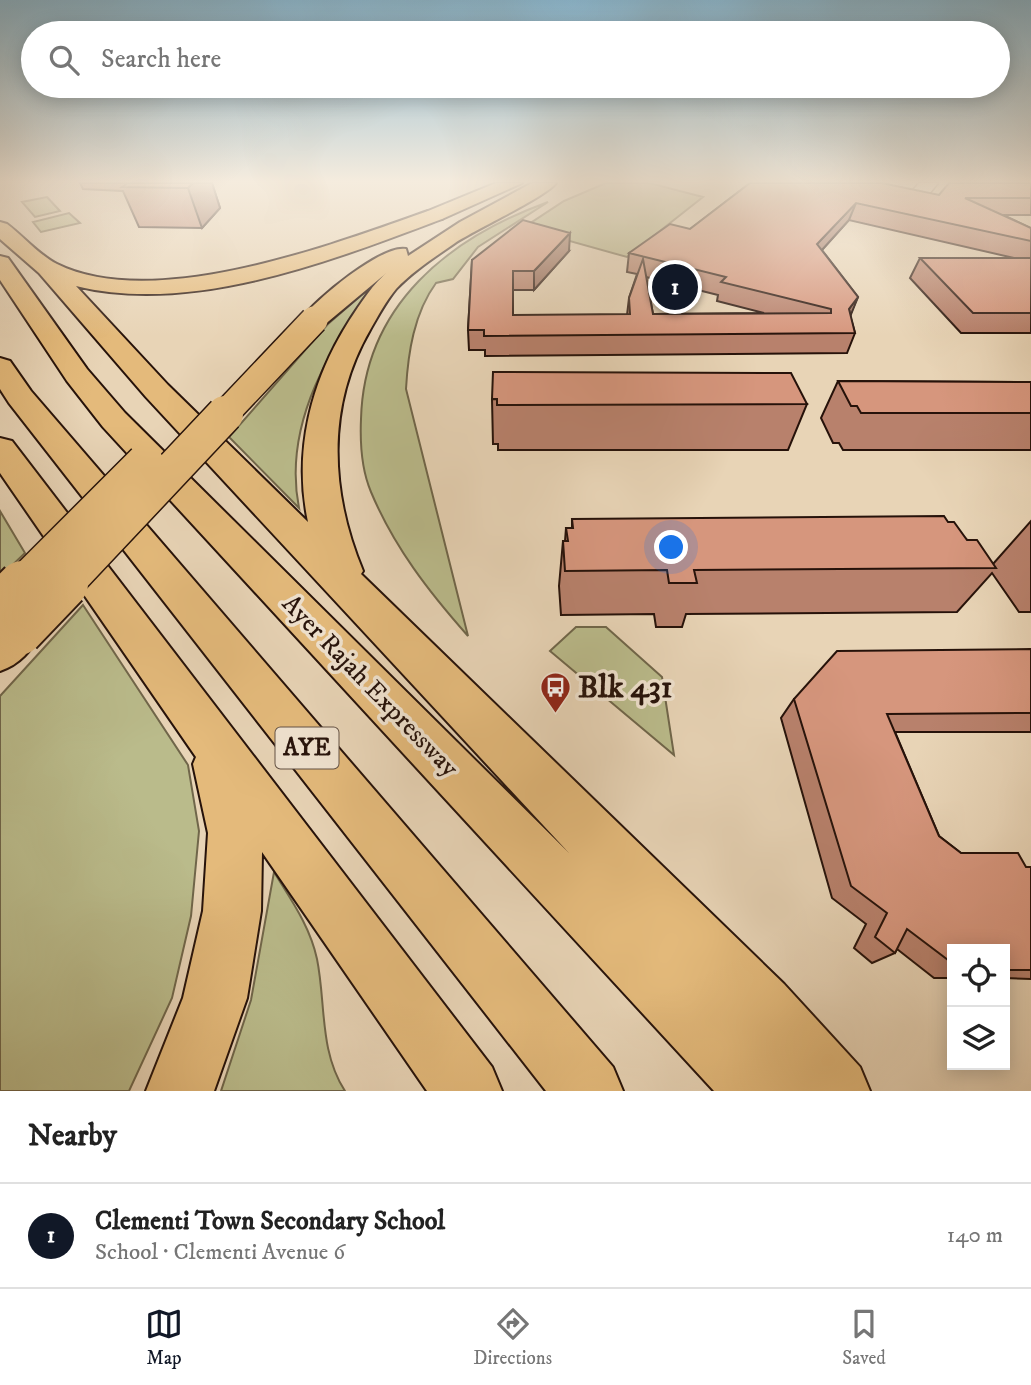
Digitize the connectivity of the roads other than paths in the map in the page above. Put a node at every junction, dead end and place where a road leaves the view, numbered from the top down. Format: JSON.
{"nodes":[{"id":1,"x":7,"y":234,"type":"edge"},
{"id":2,"x":382,"y":234,"type":"edge"},
{"id":3,"x":406,"y":234,"type":"edge"},
{"id":4,"x":433,"y":234,"type":"edge"},
{"id":5,"x":458,"y":234,"type":"edge"},
{"id":6,"x":0,"y":263,"type":"edge"},
{"id":7,"x":47,"y":268,"type":"junction"},
{"id":8,"x":304,"y":316,"type":"junction"},
{"id":9,"x":0,"y":367,"type":"edge"},
{"id":10,"x":0,"y":449,"type":"edge"},
{"id":11,"x":351,"y":589,"type":"junction"},
{"id":12,"x":6,"y":630,"type":"edge"},
{"id":13,"x":214,"y":745,"type":"junction"},
{"id":14,"x":180,"y":1091,"type":"edge"},
{"id":15,"x":468,"y":1091,"type":"edge"},
{"id":16,"x":589,"y":1091,"type":"edge"},
{"id":17,"x":760,"y":1091,"type":"edge"},
{"id":18,"x":836,"y":1091,"type":"edge"}],
"edges":[{"from":1,"to":7,"type":"main road"},
{"from":2,"to":7,"type":"main road"},
{"from":3,"to":8,"type":"main road"},
{"from":4,"to":8,"type":"main road"},
{"from":5,"to":11,"type":"main road"},
{"from":6,"to":17,"type":"main road","name":"Ayer Rajah Expressway"},
{"from":7,"to":11,"type":"main road"},
{"from":8,"to":12,"type":"main road","bridge":true},
{"from":9,"to":16,"type":"main road","number":"AYE"},
{"from":10,"to":13,"type":"main road"},
{"from":11,"to":18,"type":"main road"},
{"from":13,"to":14,"type":"main road"},
{"from":13,"to":15,"type":"main road"}]}
